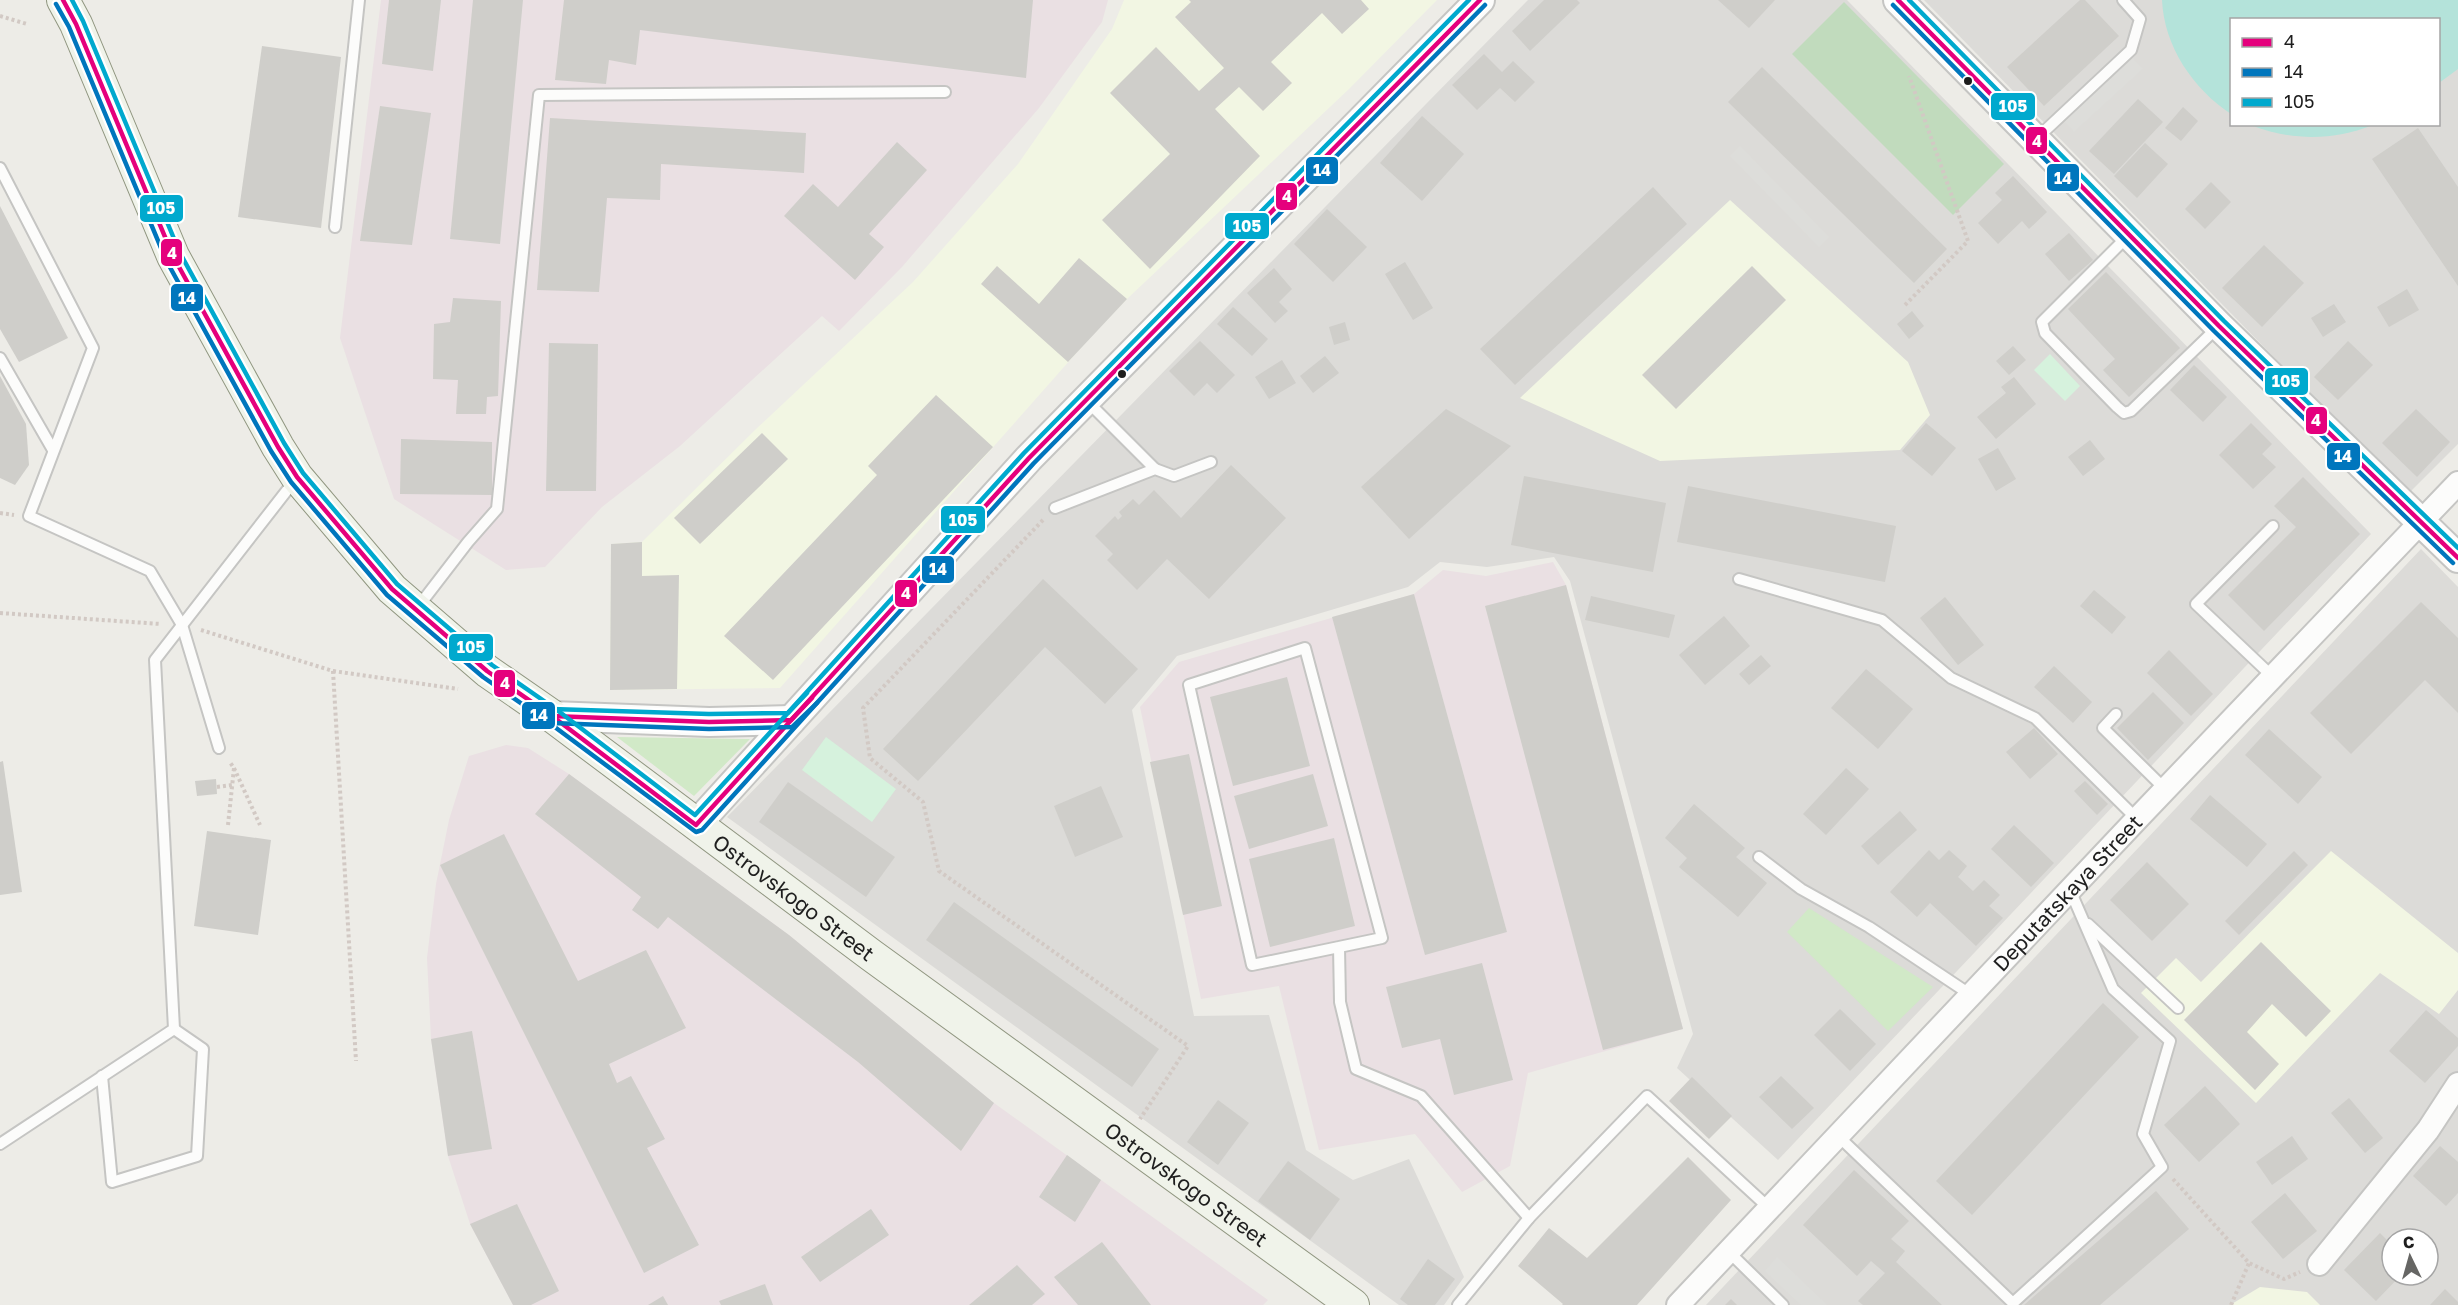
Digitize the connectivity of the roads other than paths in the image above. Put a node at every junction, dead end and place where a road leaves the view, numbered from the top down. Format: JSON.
{"nodes":[{"id":1,"x":359,"y":0,"type":"edge"},
{"id":2,"x":1480,"y":0,"type":"edge"},
{"id":3,"x":1898,"y":0,"type":"edge"},
{"id":4,"x":2124,"y":0,"type":"edge"},
{"id":5,"x":70,"y":12,"type":"edge"},
{"id":6,"x":945,"y":92,"type":"dead end"},
{"id":7,"x":2035,"y":139,"type":"junction"},
{"id":8,"x":0,"y":168,"type":"edge"},
{"id":9,"x":335,"y":227,"type":"dead end"},
{"id":10,"x":2129,"y":235,"type":"junction"},
{"id":11,"x":2219,"y":326,"type":"junction"},
{"id":12,"x":0,"y":358,"type":"edge"},
{"id":13,"x":1086,"y":400,"type":"junction"},
{"id":14,"x":53,"y":450,"type":"junction"},
{"id":15,"x":1211,"y":462,"type":"dead end"},
{"id":16,"x":1155,"y":468,"type":"junction"},
{"id":17,"x":297,"y":477,"type":"junction"},
{"id":18,"x":2458,"y":483,"type":"edge"},
{"id":19,"x":1055,"y":508,"type":"road end"},
{"id":20,"x":2421,"y":521,"type":"junction"},
{"id":21,"x":2273,"y":526,"type":"dead end"},
{"id":22,"x":2458,"y":558,"type":"edge"},
{"id":23,"x":1739,"y":579,"type":"dead end"},
{"id":24,"x":416,"y":610,"type":"junction"},
{"id":25,"x":182,"y":625,"type":"junction"},
{"id":26,"x":2273,"y":677,"type":"junction"},
{"id":27,"x":2116,"y":714,"type":"dead end"},
{"id":28,"x":552,"y":716,"type":"junction"},
{"id":29,"x":791,"y":720,"type":"junction"},
{"id":30,"x":219,"y":748,"type":"road end"},
{"id":31,"x":2165,"y":789,"type":"junction"},
{"id":32,"x":2137,"y":819,"type":"junction"},
{"id":33,"x":696,"y":825,"type":"junction"},
{"id":34,"x":1759,"y":857,"type":"dead end"},
{"id":35,"x":2070,"y":890,"type":"junction"},
{"id":36,"x":2084,"y":919,"type":"junction"},
{"id":37,"x":1339,"y":947,"type":"junction"},
{"id":38,"x":1971,"y":995,"type":"junction"},
{"id":39,"x":2178,"y":1008,"type":"dead end"},
{"id":40,"x":174,"y":1029,"type":"junction"},
{"id":41,"x":102,"y":1076,"type":"junction"},
{"id":42,"x":2458,"y":1084,"type":"edge"},
{"id":43,"x":1838,"y":1136,"type":"junction"},
{"id":44,"x":0,"y":1144,"type":"edge"},
{"id":45,"x":1769,"y":1208,"type":"junction"},
{"id":46,"x":1529,"y":1218,"type":"junction"},
{"id":47,"x":1728,"y":1251,"type":"junction"},
{"id":48,"x":2319,"y":1264,"type":"road end"},
{"id":49,"x":1353,"y":1305,"type":"edge"},
{"id":50,"x":1458,"y":1305,"type":"edge"},
{"id":51,"x":1678,"y":1305,"type":"edge"},
{"id":52,"x":1783,"y":1305,"type":"edge"}],
"edges":[{"from":1,"to":9,"type":"lane"},
{"from":2,"to":13,"type":"street"},
{"from":3,"to":7,"type":"street"},
{"from":4,"to":7,"type":"lane"},
{"from":5,"to":17,"type":"main road","name":"Ostrovskogo Street"},
{"from":6,"to":24,"type":"lane"},
{"from":7,"to":10,"type":"street"},
{"from":8,"to":14,"type":"lane"},
{"from":10,"to":11,"type":"street"},
{"from":10,"to":11,"type":"lane"},
{"from":11,"to":20,"type":"street"},
{"from":12,"to":14,"type":"lane"},
{"from":13,"to":16,"type":"lane"},
{"from":13,"to":29,"type":"street"},
{"from":14,"to":25,"type":"lane"},
{"from":15,"to":16,"type":"lane"},
{"from":16,"to":19,"type":"lane"},
{"from":17,"to":24,"type":"main road","name":"Ostrovskogo Street"},
{"from":17,"to":25,"type":"lane"},
{"from":18,"to":20,"type":"street","name":"Deputatskaya Street"},
{"from":20,"to":22,"type":"street"},
{"from":20,"to":26,"type":"street","name":"Deputatskaya Street"},
{"from":21,"to":26,"type":"lane"},
{"from":23,"to":32,"type":"lane"},
{"from":24,"to":28,"type":"main road","name":"Ostrovskogo Street"},
{"from":25,"to":30,"type":"lane"},
{"from":25,"to":40,"type":"lane"},
{"from":26,"to":31,"type":"street","name":"Deputatskaya Street"},
{"from":27,"to":31,"type":"lane"},
{"from":28,"to":29,"type":"street"},
{"from":28,"to":33,"type":"main road","name":"Ostrovskogo Street"},
{"from":29,"to":33,"type":"street"},
{"from":31,"to":32,"type":"street","name":"Deputatskaya Street"},
{"from":32,"to":35,"type":"street","name":"Deputatskaya Street"},
{"from":33,"to":49,"type":"main road","name":"Ostrovskogo Street"},
{"from":34,"to":38,"type":"lane"},
{"from":35,"to":36,"type":"lane"},
{"from":35,"to":38,"type":"street","name":"Deputatskaya Street"},
{"from":36,"to":39,"type":"lane"},
{"from":36,"to":43,"type":"lane"},
{"from":37,"to":37,"type":"lane"},
{"from":37,"to":46,"type":"lane"},
{"from":38,"to":43,"type":"street","name":"Deputatskaya Street"},
{"from":40,"to":41,"type":"lane"},
{"from":40,"to":41,"type":"lane"},
{"from":41,"to":44,"type":"lane"},
{"from":42,"to":48,"type":"street"},
{"from":43,"to":45,"type":"street","name":"Deputatskaya Street"},
{"from":45,"to":46,"type":"lane"},
{"from":45,"to":47,"type":"street","name":"Deputatskaya Street"},
{"from":46,"to":50,"type":"lane"},
{"from":47,"to":51,"type":"street","name":"Deputatskaya Street"},
{"from":47,"to":52,"type":"lane"}]}
